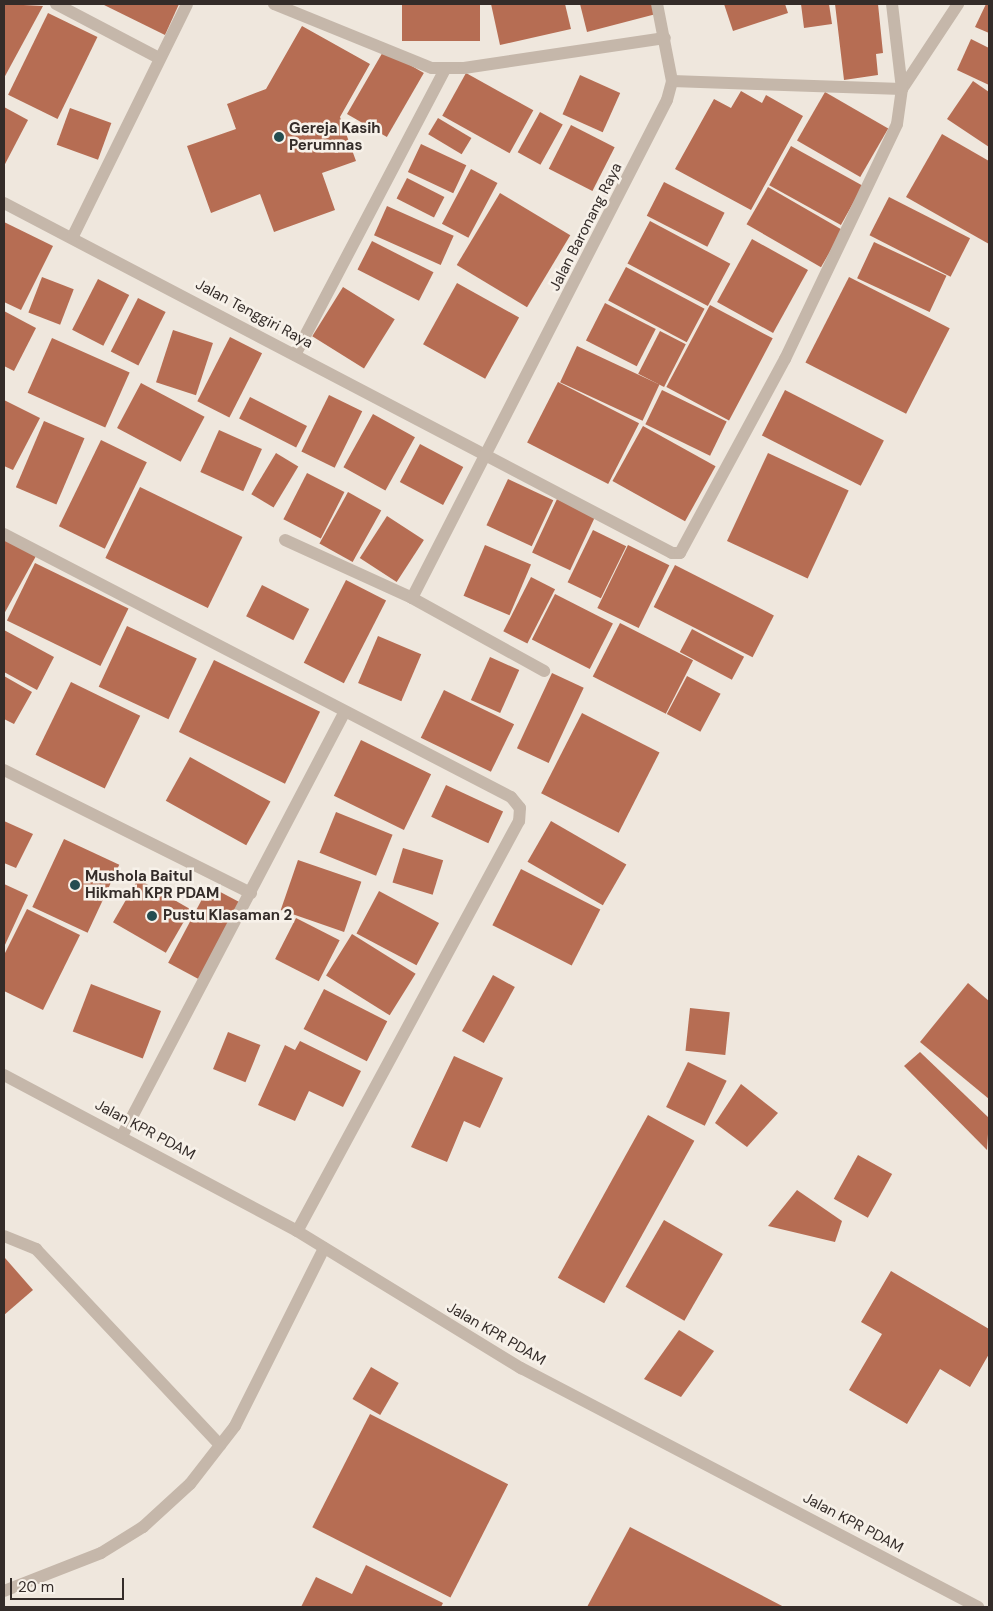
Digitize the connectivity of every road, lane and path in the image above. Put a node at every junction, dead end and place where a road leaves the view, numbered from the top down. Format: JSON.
{"nodes":[{"id":1,"x":56,"y":4,"type":"edge"},
{"id":2,"x":187,"y":4,"type":"edge"},
{"id":3,"x":274,"y":4,"type":"edge"},
{"id":4,"x":657,"y":4,"type":"edge"},
{"id":5,"x":892,"y":4,"type":"edge"},
{"id":6,"x":958,"y":4,"type":"edge"},
{"id":7,"x":665,"y":38,"type":"junction"},
{"id":8,"x":160,"y":58,"type":"junction"},
{"id":9,"x":445,"y":69,"type":"junction"},
{"id":10,"x":672,"y":81,"type":"junction"},
{"id":11,"x":902,"y":89,"type":"junction"},
{"id":12,"x":4,"y":203,"type":"edge"},
{"id":13,"x":73,"y":236,"type":"junction"},
{"id":14,"x":295,"y":355,"type":"junction"},
{"id":15,"x":487,"y":455,"type":"junction"},
{"id":16,"x":4,"y":534,"type":"edge"},
{"id":17,"x":285,"y":540,"type":"dead end"},
{"id":18,"x":412,"y":598,"type":"junction"},
{"id":19,"x":544,"y":671,"type":"dead end"},
{"id":20,"x":345,"y":712,"type":"junction"},
{"id":21,"x":4,"y":770,"type":"edge"},
{"id":22,"x":251,"y":893,"type":"junction"},
{"id":23,"x":4,"y":1075,"type":"edge"},
{"id":24,"x":122,"y":1136,"type":"junction"},
{"id":25,"x":297,"y":1231,"type":"junction"},
{"id":26,"x":4,"y":1236,"type":"edge"},
{"id":27,"x":324,"y":1248,"type":"junction"},
{"id":28,"x":220,"y":1445,"type":"junction"},
{"id":29,"x":4,"y":1591,"type":"edge"},
{"id":30,"x":978,"y":1607,"type":"edge"}],
"edges":[{"from":1,"to":8,"type":"street"},
{"from":2,"to":8,"type":"street"},
{"from":3,"to":9,"type":"street"},
{"from":4,"to":7,"type":"street","name":"Jalan Baronang Raya"},
{"from":5,"to":11,"type":"street"},
{"from":6,"to":11,"type":"street"},
{"from":7,"to":9,"type":"street"},
{"from":7,"to":10,"type":"street","name":"Jalan Baronang Raya"},
{"from":8,"to":13,"type":"street"},
{"from":9,"to":14,"type":"street"},
{"from":10,"to":11,"type":"street"},
{"from":10,"to":15,"type":"street","name":"Jalan Baronang Raya"},
{"from":11,"to":15,"type":"street","name":"Jalan Tenggiri Raya"},
{"from":12,"to":13,"type":"street","name":"Jalan Tenggiri Raya"},
{"from":13,"to":14,"type":"street","name":"Jalan Tenggiri Raya"},
{"from":14,"to":15,"type":"street","name":"Jalan Tenggiri Raya"},
{"from":15,"to":18,"type":"street","name":"Jalan Baronang Raya"},
{"from":16,"to":20,"type":"street"},
{"from":17,"to":18,"type":"street"},
{"from":18,"to":19,"type":"street"},
{"from":20,"to":22,"type":"street"},
{"from":20,"to":25,"type":"street"},
{"from":21,"to":22,"type":"street"},
{"from":22,"to":24,"type":"street"},
{"from":23,"to":24,"type":"street","name":"Jalan KPR PDAM"},
{"from":24,"to":25,"type":"street","name":"Jalan KPR PDAM"},
{"from":25,"to":27,"type":"street","name":"Jalan KPR PDAM"},
{"from":26,"to":28,"type":"street"},
{"from":27,"to":28,"type":"street"},
{"from":27,"to":30,"type":"street","name":"Jalan KPR PDAM"},
{"from":28,"to":29,"type":"street"}]}
